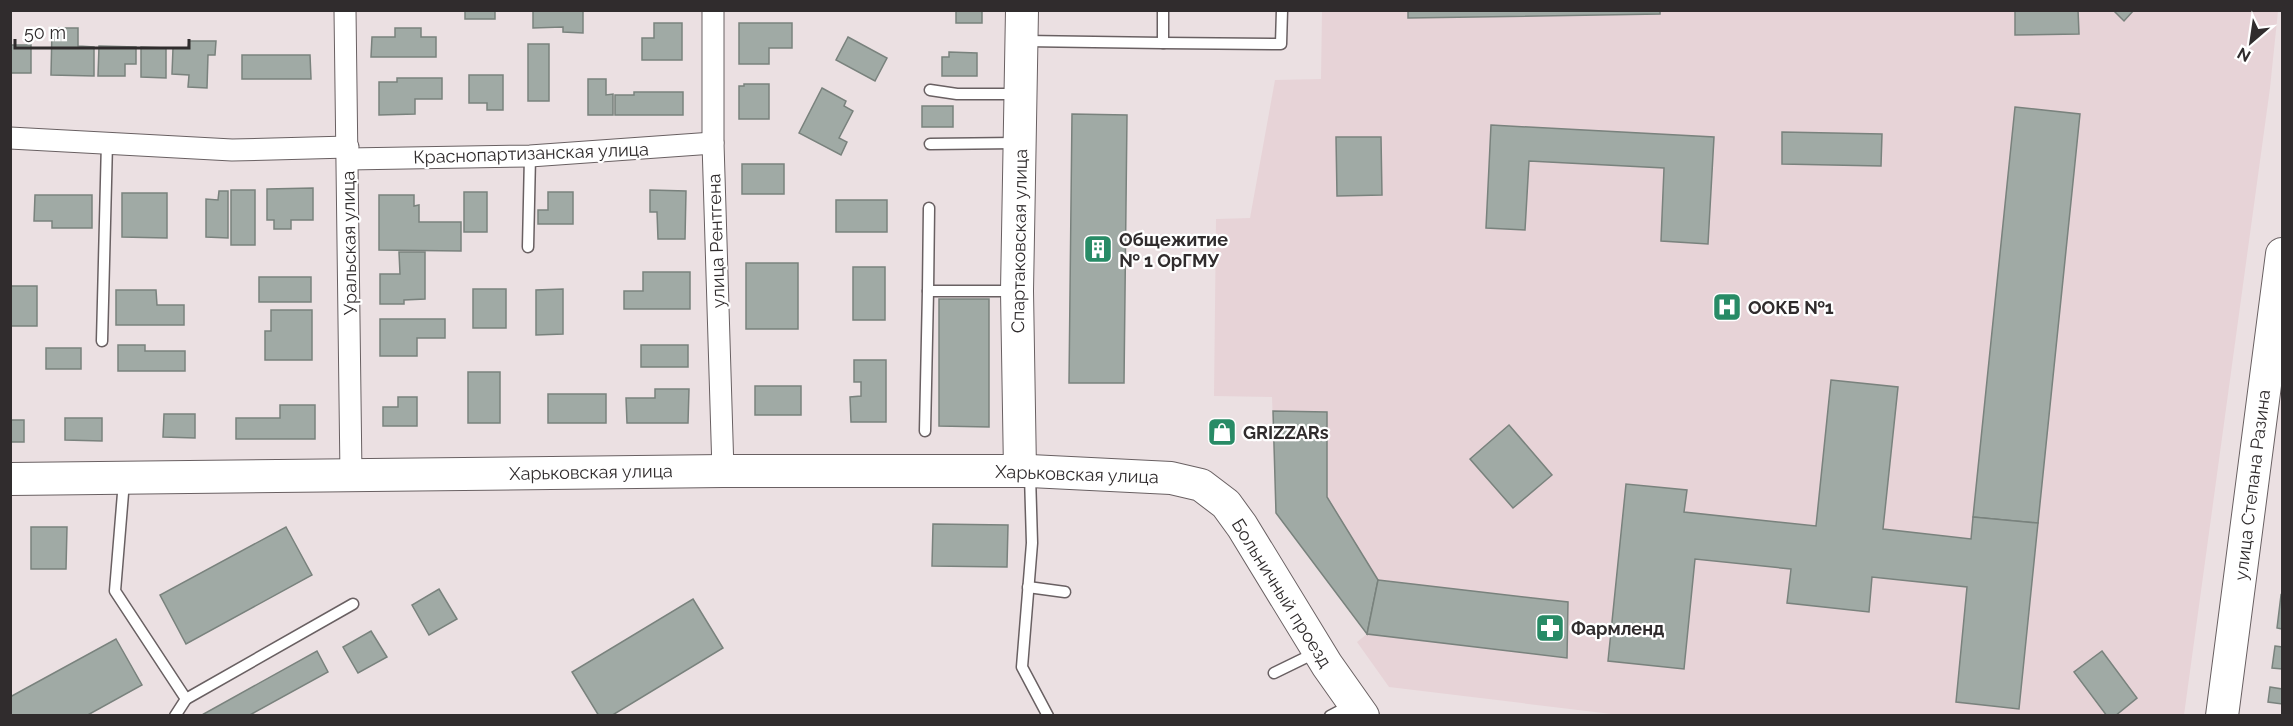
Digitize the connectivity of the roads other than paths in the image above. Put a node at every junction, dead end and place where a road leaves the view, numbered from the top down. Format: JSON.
{"nodes":[{"id":1,"x":345,"y":10,"type":"edge"},
{"id":2,"x":713,"y":10,"type":"edge"},
{"id":3,"x":1163,"y":10,"type":"edge"},
{"id":4,"x":1282,"y":10,"type":"edge"},
{"id":5,"x":1022,"y":26,"type":"edge"},
{"id":6,"x":1163,"y":43,"type":"junction"},
{"id":7,"x":930,"y":90,"type":"dead end"},
{"id":8,"x":1021,"y":94,"type":"junction"},
{"id":9,"x":10,"y":138,"type":"edge"},
{"id":10,"x":107,"y":142,"type":"junction"},
{"id":11,"x":1020,"y":142,"type":"junction"},
{"id":12,"x":713,"y":143,"type":"junction"},
{"id":13,"x":930,"y":144,"type":"dead end"},
{"id":14,"x":348,"y":153,"type":"junction"},
{"id":15,"x":530,"y":156,"type":"junction"},
{"id":16,"x":929,"y":208,"type":"dead end"},
{"id":17,"x":528,"y":247,"type":"dead end"},
{"id":18,"x":2283,"y":254,"type":"edge"},
{"id":19,"x":928,"y":291,"type":"junction"},
{"id":20,"x":1017,"y":291,"type":"junction"},
{"id":21,"x":102,"y":341,"type":"dead end"},
{"id":22,"x":925,"y":431,"type":"dead end"},
{"id":23,"x":723,"y":471,"type":"junction"},
{"id":24,"x":1025,"y":471,"type":"junction"},
{"id":25,"x":351,"y":475,"type":"junction"},
{"id":26,"x":124,"y":478,"type":"junction"},
{"id":27,"x":1171,"y":478,"type":"joint"},
{"id":28,"x":10,"y":479,"type":"edge"},
{"id":29,"x":1028,"y":587,"type":"junction"},
{"id":30,"x":1065,"y":592,"type":"dead end"},
{"id":31,"x":353,"y":604,"type":"dead end"},
{"id":32,"x":1318,"y":651,"type":"junction"},
{"id":33,"x":1274,"y":673,"type":"dead end"},
{"id":34,"x":186,"y":699,"type":"junction"},
{"id":35,"x":1356,"y":712,"type":"edge"},
{"id":36,"x":175,"y":716,"type":"edge"},
{"id":37,"x":1048,"y":716,"type":"edge"},
{"id":38,"x":2222,"y":716,"type":"edge"}],
"edges":[{"from":1,"to":14,"type":"street","name":"Уральская улица"},
{"from":2,"to":12,"type":"street","name":"улица Рентгена"},
{"from":3,"to":6,"type":"lane"},
{"from":4,"to":6,"type":"lane"},
{"from":5,"to":6,"type":"lane"},
{"from":5,"to":8,"type":"street","name":"Спартаковская улица"},
{"from":7,"to":8,"type":"lane"},
{"from":8,"to":11,"type":"street","name":"Спартаковская улица"},
{"from":9,"to":10,"type":"street","name":"Краснопартизанская улица"},
{"from":10,"to":14,"type":"street","name":"Краснопартизанская улица"},
{"from":10,"to":21,"type":"lane"},
{"from":11,"to":13,"type":"lane"},
{"from":11,"to":20,"type":"street","name":"Спартаковская улица"},
{"from":12,"to":15,"type":"street","name":"Краснопартизанская улица"},
{"from":12,"to":23,"type":"street","name":"улица Рентгена"},
{"from":14,"to":15,"type":"street","name":"Краснопартизанская улица"},
{"from":14,"to":25,"type":"street","name":"Уральская улица"},
{"from":15,"to":17,"type":"lane"},
{"from":16,"to":19,"type":"lane"},
{"from":18,"to":38,"type":"street","name":"улица Степана Разина"},
{"from":19,"to":20,"type":"lane"},
{"from":19,"to":22,"type":"lane"},
{"from":20,"to":24,"type":"street","name":"Спартаковская улица"},
{"from":23,"to":24,"type":"street","name":"Харьковская улица"},
{"from":23,"to":25,"type":"street","name":"Харьковская улица"},
{"from":24,"to":27,"type":"street","name":"Харьковская улица"},
{"from":24,"to":29,"type":"lane"},
{"from":25,"to":26,"type":"street","name":"Харьковская улица"},
{"from":26,"to":28,"type":"street","name":"Харьковская улица"},
{"from":26,"to":34,"type":"lane"},
{"from":27,"to":32,"type":"street","name":"Больничный проезд"},
{"from":29,"to":30,"type":"lane"},
{"from":29,"to":37,"type":"lane"},
{"from":31,"to":34,"type":"lane"},
{"from":32,"to":33,"type":"lane"},
{"from":32,"to":35,"type":"street","name":"Больничный проезд"},
{"from":34,"to":36,"type":"lane"}]}
